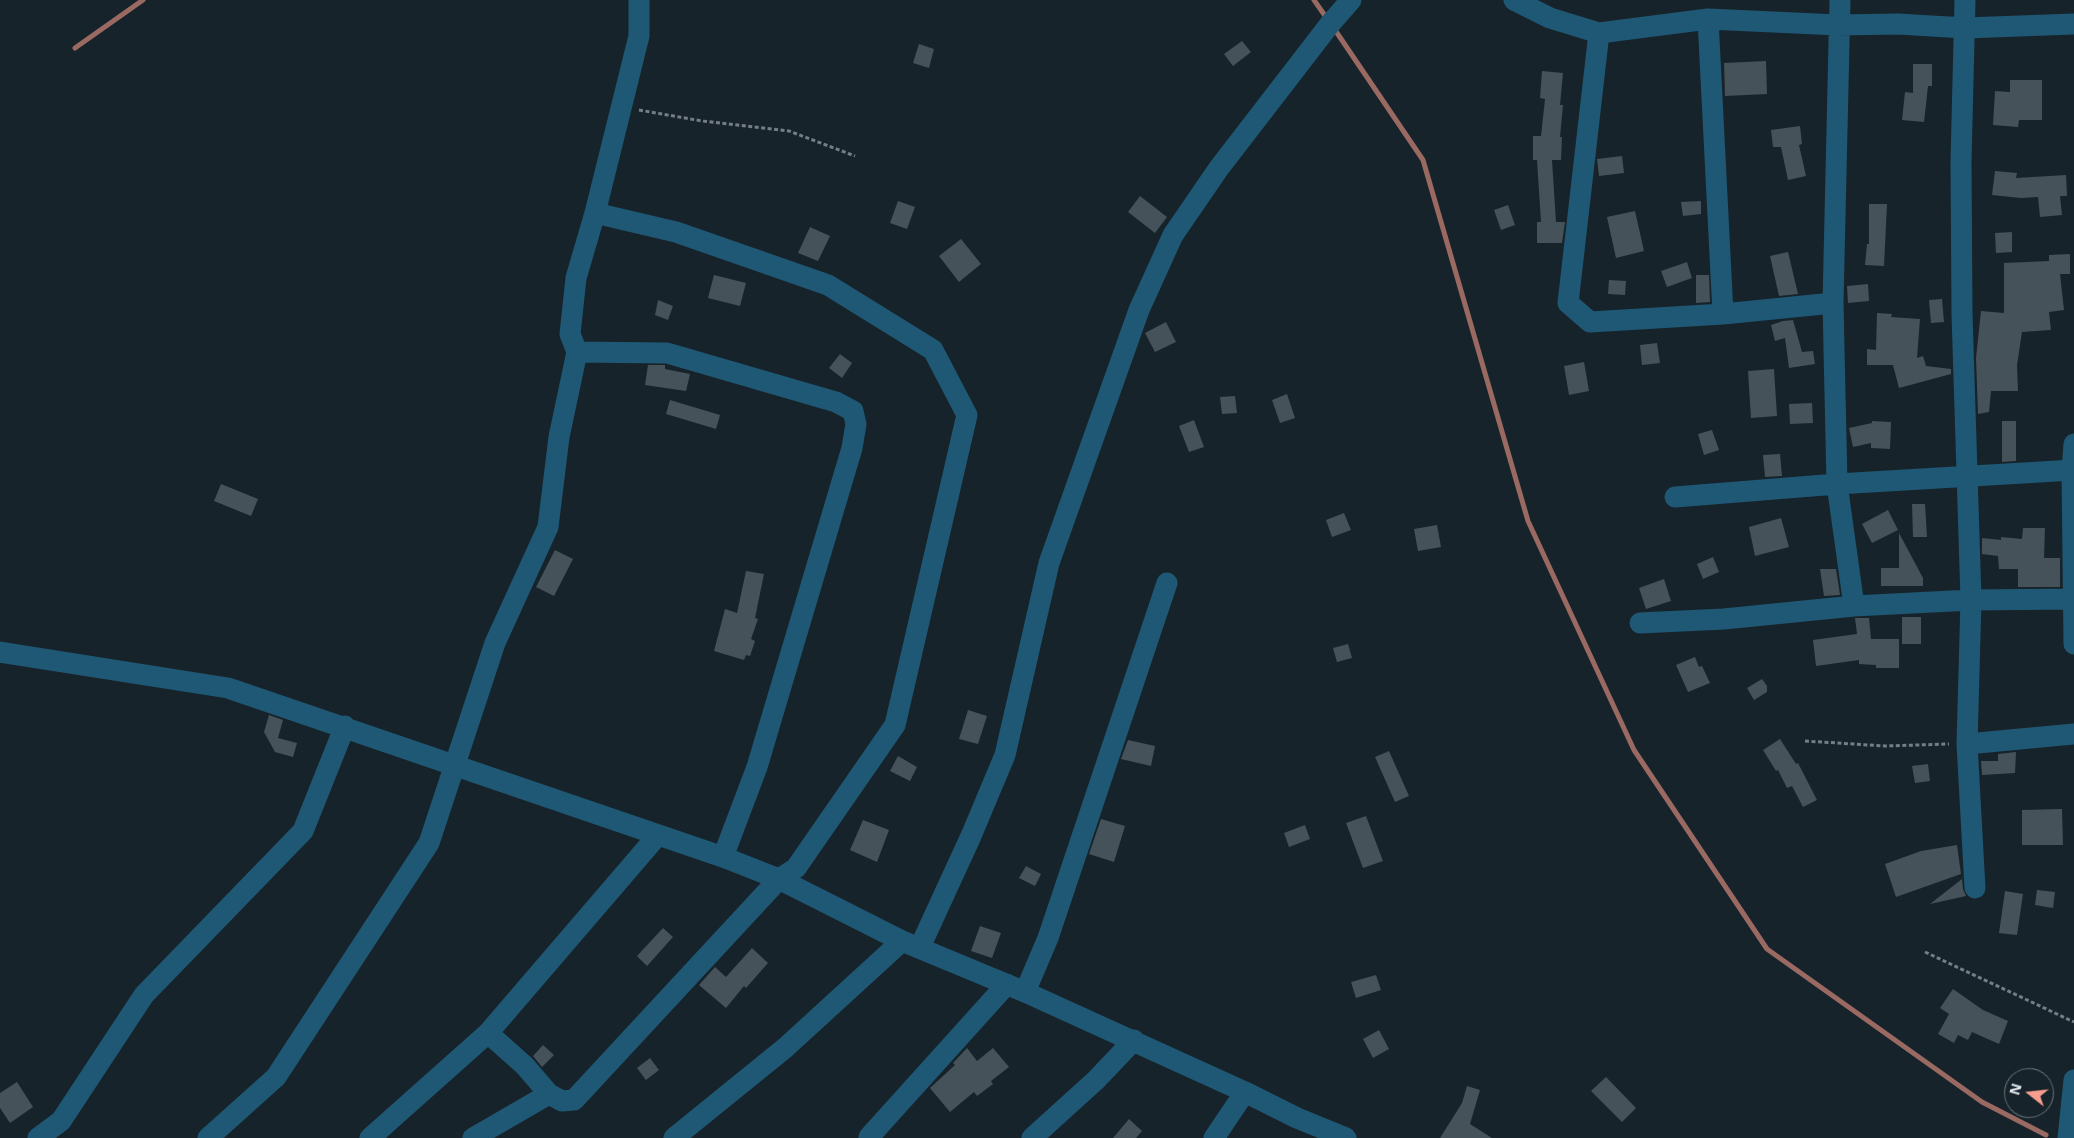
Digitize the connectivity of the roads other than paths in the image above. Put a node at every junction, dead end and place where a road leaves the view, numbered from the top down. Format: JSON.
{"nodes":[{"id":1,"x":640,"y":0,"type":"edge"},
{"id":2,"x":1351,"y":0,"type":"edge"},
{"id":3,"x":1514,"y":0,"type":"edge"},
{"id":4,"x":1840,"y":0,"type":"edge"},
{"id":5,"x":1965,"y":0,"type":"edge"},
{"id":6,"x":1708,"y":19,"type":"junction"},
{"id":7,"x":1838,"y":24,"type":"junction"},
{"id":8,"x":2074,"y":24,"type":"edge"},
{"id":9,"x":1965,"y":28,"type":"junction"},
{"id":10,"x":1599,"y":33,"type":"junction"},
{"id":11,"x":595,"y":213,"type":"junction"},
{"id":12,"x":1833,"y":303,"type":"junction"},
{"id":13,"x":1723,"y":314,"type":"junction"},
{"id":14,"x":577,"y":352,"type":"junction"},
{"id":15,"x":2074,"y":444,"type":"edge"},
{"id":16,"x":2073,"y":470,"type":"edge"},
{"id":17,"x":1966,"y":476,"type":"junction"},
{"id":18,"x":1837,"y":484,"type":"junction"},
{"id":19,"x":1675,"y":497,"type":"dead end"},
{"id":20,"x":1167,"y":583,"type":"dead end"},
{"id":21,"x":2074,"y":599,"type":"edge"},
{"id":22,"x":1971,"y":600,"type":"junction"},
{"id":23,"x":1854,"y":606,"type":"junction"},
{"id":24,"x":1640,"y":623,"type":"dead end"},
{"id":25,"x":2074,"y":644,"type":"edge"},
{"id":26,"x":0,"y":652,"type":"edge"},
{"id":27,"x":345,"y":726,"type":"junction"},
{"id":28,"x":2074,"y":734,"type":"edge"},
{"id":29,"x":1967,"y":744,"type":"junction"},
{"id":30,"x":455,"y":764,"type":"junction"},
{"id":31,"x":658,"y":835,"type":"junction"},
{"id":32,"x":722,"y":857,"type":"junction"},
{"id":33,"x":779,"y":879,"type":"junction"},
{"id":34,"x":1975,"y":888,"type":"dead end"},
{"id":35,"x":911,"y":944,"type":"junction"},
{"id":36,"x":1016,"y":988,"type":"junction"},
{"id":37,"x":488,"y":1033,"type":"junction"},
{"id":38,"x":1134,"y":1040,"type":"junction"},
{"id":39,"x":2074,"y":1080,"type":"edge"},
{"id":40,"x":1246,"y":1092,"type":"junction"},
{"id":41,"x":550,"y":1094,"type":"junction"},
{"id":42,"x":1337,"y":1136,"type":"edge"},
{"id":43,"x":869,"y":1137,"type":"edge"},
{"id":44,"x":38,"y":1138,"type":"edge"},
{"id":45,"x":208,"y":1138,"type":"edge"},
{"id":46,"x":370,"y":1138,"type":"edge"},
{"id":47,"x":473,"y":1138,"type":"edge"},
{"id":48,"x":674,"y":1138,"type":"edge"},
{"id":49,"x":1032,"y":1138,"type":"edge"},
{"id":50,"x":1214,"y":1138,"type":"edge"},
{"id":51,"x":2068,"y":1138,"type":"edge"}],
"edges":[{"from":1,"to":11,"type":"street"},
{"from":2,"to":35,"type":"street"},
{"from":3,"to":10,"type":"street"},
{"from":4,"to":7,"type":"street"},
{"from":5,"to":9,"type":"street"},
{"from":6,"to":7,"type":"street"},
{"from":6,"to":10,"type":"street"},
{"from":6,"to":13,"type":"street"},
{"from":7,"to":9,"type":"street"},
{"from":7,"to":12,"type":"street"},
{"from":8,"to":9,"type":"street"},
{"from":9,"to":17,"type":"street"},
{"from":10,"to":13,"type":"street"},
{"from":11,"to":14,"type":"street"},
{"from":11,"to":33,"type":"street"},
{"from":12,"to":13,"type":"street"},
{"from":12,"to":18,"type":"street"},
{"from":14,"to":30,"type":"street"},
{"from":14,"to":32,"type":"street"},
{"from":15,"to":16,"type":"street"},
{"from":16,"to":17,"type":"street"},
{"from":16,"to":21,"type":"street"},
{"from":17,"to":18,"type":"street"},
{"from":17,"to":22,"type":"street"},
{"from":18,"to":19,"type":"street"},
{"from":18,"to":23,"type":"street"},
{"from":20,"to":36,"type":"street"},
{"from":21,"to":22,"type":"street"},
{"from":21,"to":25,"type":"street"},
{"from":22,"to":23,"type":"street"},
{"from":22,"to":29,"type":"street"},
{"from":23,"to":24,"type":"street"},
{"from":26,"to":27,"type":"street"},
{"from":27,"to":30,"type":"street"},
{"from":27,"to":44,"type":"street"},
{"from":28,"to":29,"type":"street"},
{"from":29,"to":34,"type":"street"},
{"from":30,"to":31,"type":"street"},
{"from":30,"to":45,"type":"street"},
{"from":31,"to":32,"type":"street"},
{"from":31,"to":37,"type":"street"},
{"from":32,"to":33,"type":"street"},
{"from":33,"to":35,"type":"street"},
{"from":33,"to":41,"type":"street"},
{"from":35,"to":36,"type":"street"},
{"from":35,"to":48,"type":"street"},
{"from":36,"to":38,"type":"street"},
{"from":36,"to":43,"type":"street"},
{"from":37,"to":41,"type":"street"},
{"from":37,"to":46,"type":"street"},
{"from":38,"to":40,"type":"street"},
{"from":38,"to":49,"type":"street"},
{"from":39,"to":51,"type":"street"},
{"from":40,"to":42,"type":"street"},
{"from":40,"to":50,"type":"street"},
{"from":41,"to":47,"type":"street"}]}
